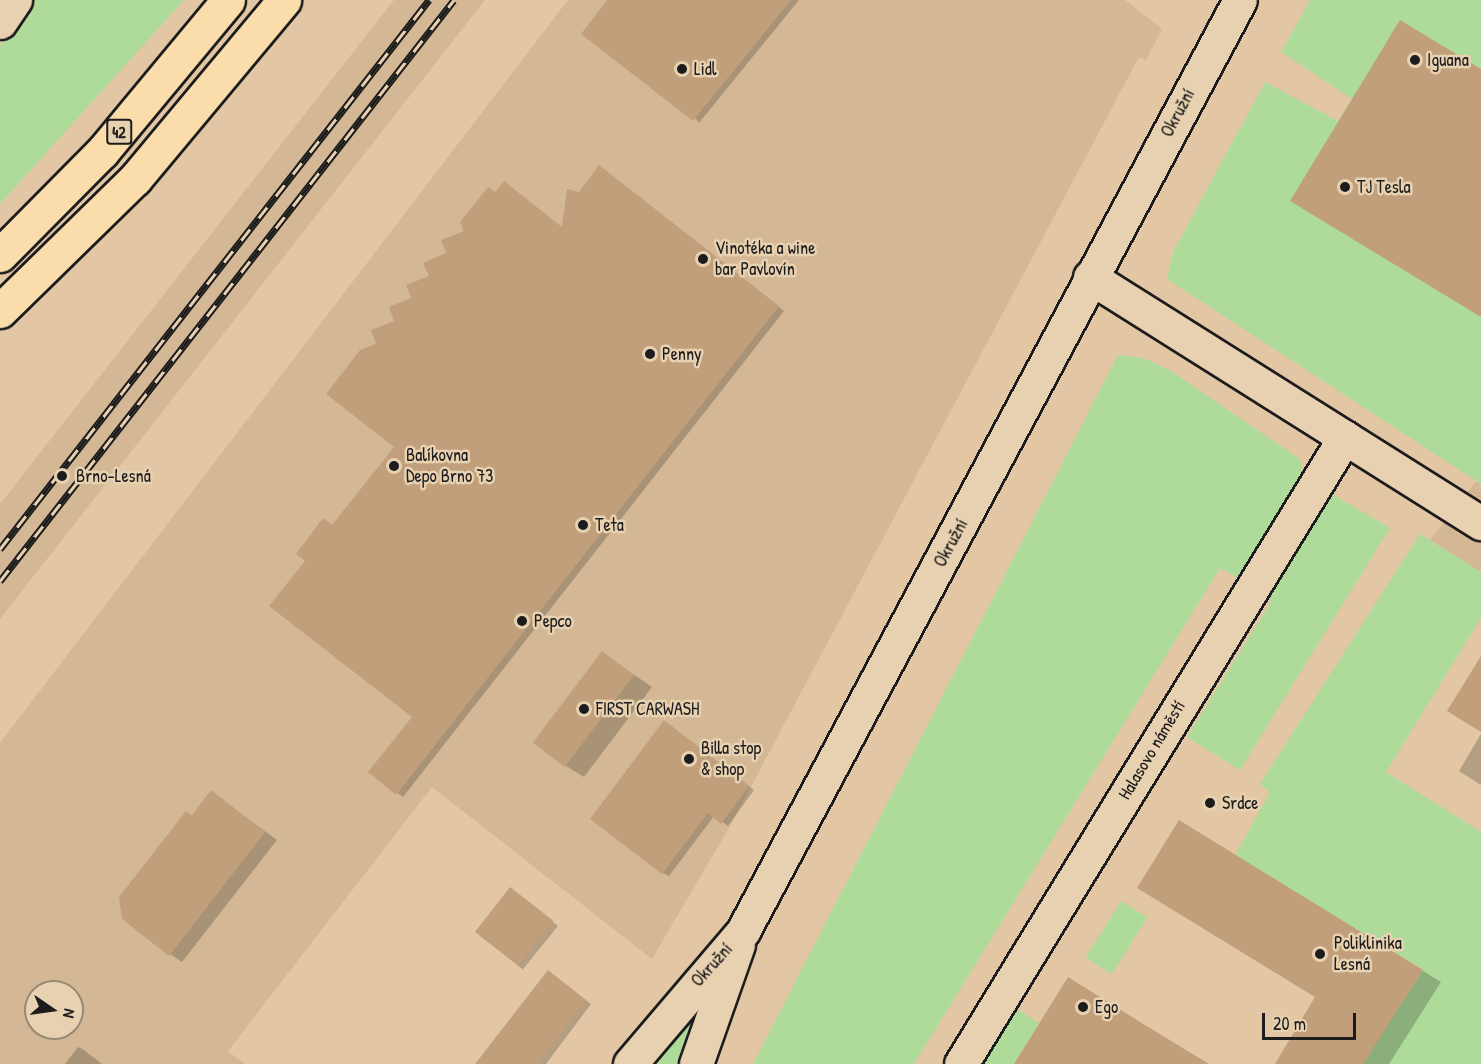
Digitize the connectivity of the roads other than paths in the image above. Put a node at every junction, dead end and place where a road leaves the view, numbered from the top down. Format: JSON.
{"nodes":[{"id":1,"x":15,"y":0,"type":"edge"},
{"id":2,"x":228,"y":0,"type":"edge"},
{"id":3,"x":284,"y":0,"type":"edge"},
{"id":4,"x":1240,"y":0,"type":"edge"},
{"id":5,"x":0,"y":22,"type":"edge"},
{"id":6,"x":70,"y":247,"type":"junction"},
{"id":7,"x":0,"y":255,"type":"edge"},
{"id":8,"x":1090,"y":277,"type":"junction"},
{"id":9,"x":0,"y":311,"type":"edge"},
{"id":10,"x":0,"y":336,"type":"edge"},
{"id":11,"x":1345,"y":437,"type":"junction"},
{"id":12,"x":1481,"y":523,"type":"edge"},
{"id":13,"x":742,"y":932,"type":"junction"},
{"id":14,"x":630,"y":1064,"type":"edge"},
{"id":15,"x":696,"y":1064,"type":"edge"},
{"id":16,"x":961,"y":1064,"type":"edge"}],
"edges":[{"from":1,"to":5,"type":"street"},
{"from":2,"to":7,"type":"highway","number":"42"},
{"from":3,"to":6,"type":"highway","number":"42"},
{"from":4,"to":8,"type":"street","name":"Okružní"},
{"from":6,"to":9,"type":"highway","number":"42"},
{"from":6,"to":10,"type":"highway","number":"42"},
{"from":8,"to":11,"type":"street"},
{"from":8,"to":13,"type":"street","name":"Okružní"},
{"from":11,"to":12,"type":"street"},
{"from":11,"to":16,"type":"street","name":"Halasovo náměstí"},
{"from":13,"to":14,"type":"street","name":"Okružní"},
{"from":13,"to":15,"type":"street"}]}
